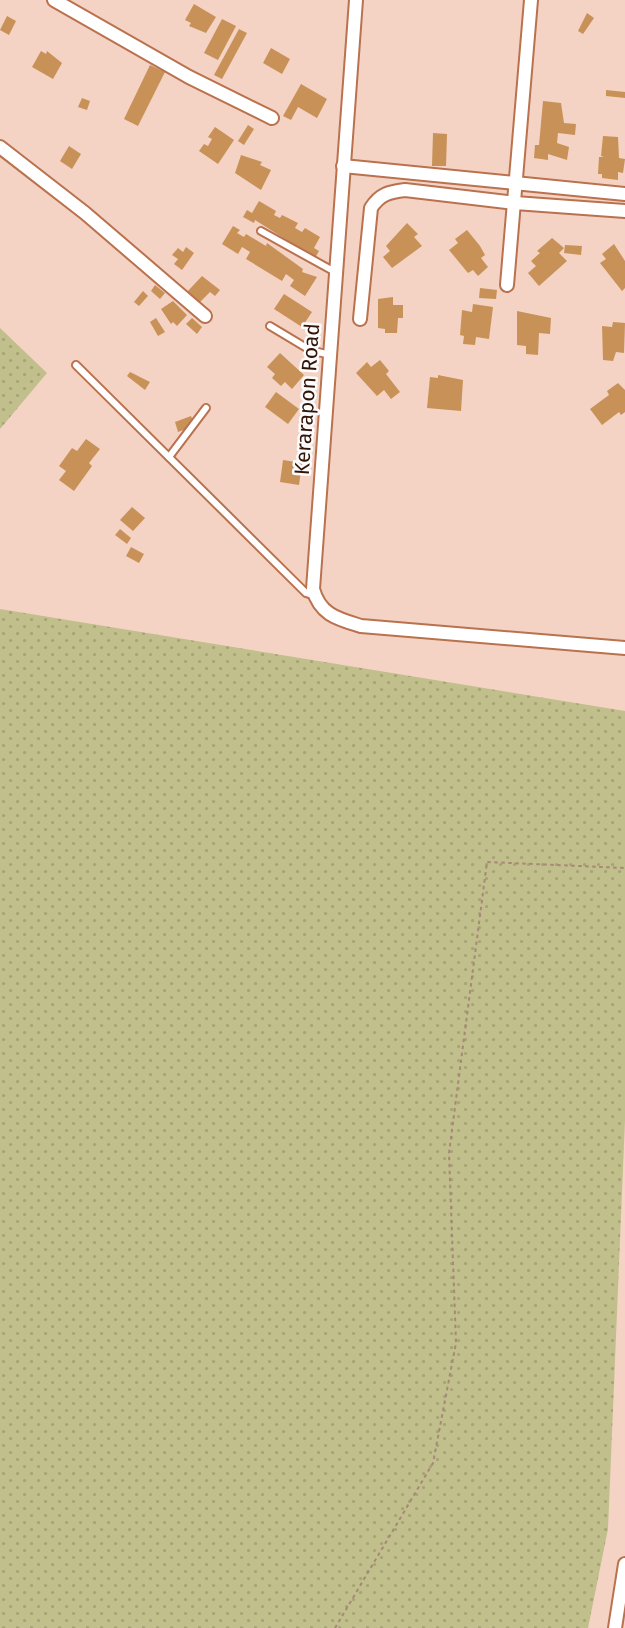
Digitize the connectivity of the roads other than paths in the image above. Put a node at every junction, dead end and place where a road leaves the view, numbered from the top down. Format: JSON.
{"nodes":[{"id":1,"x":54,"y":0,"type":"edge"},
{"id":2,"x":356,"y":0,"type":"edge"},
{"id":3,"x":531,"y":0,"type":"edge"},
{"id":4,"x":272,"y":118,"type":"dead end"},
{"id":5,"x":0,"y":147,"type":"edge"},
{"id":6,"x":343,"y":166,"type":"junction"},
{"id":7,"x":516,"y":184,"type":"junction"},
{"id":8,"x":625,"y":194,"type":"edge"},
{"id":9,"x":515,"y":203,"type":"junction"},
{"id":10,"x":625,"y":211,"type":"edge"},
{"id":11,"x":261,"y":230,"type":"dead end"},
{"id":12,"x":335,"y":271,"type":"junction"},
{"id":13,"x":507,"y":285,"type":"dead end"},
{"id":14,"x":205,"y":316,"type":"dead end"},
{"id":15,"x":360,"y":319,"type":"dead end"},
{"id":16,"x":270,"y":326,"type":"dead end"},
{"id":17,"x":330,"y":355,"type":"junction"},
{"id":18,"x":76,"y":365,"type":"dead end"},
{"id":19,"x":206,"y":408,"type":"dead end"},
{"id":20,"x":169,"y":457,"type":"junction"},
{"id":21,"x":315,"y":596,"type":"junction"},
{"id":22,"x":625,"y":648,"type":"edge"},
{"id":23,"x":625,"y":1564,"type":"edge"},
{"id":24,"x":615,"y":1628,"type":"edge"}],
"edges":[{"from":1,"to":4,"type":"street"},
{"from":2,"to":6,"type":"street","name":"Kerarapon Road"},
{"from":3,"to":7,"type":"street"},
{"from":5,"to":14,"type":"street"},
{"from":6,"to":7,"type":"street"},
{"from":6,"to":12,"type":"street","name":"Kerarapon Road"},
{"from":7,"to":8,"type":"street"},
{"from":7,"to":9,"type":"street"},
{"from":9,"to":10,"type":"street"},
{"from":9,"to":13,"type":"street"},
{"from":9,"to":15,"type":"street"},
{"from":11,"to":12,"type":"lane"},
{"from":12,"to":17,"type":"street","name":"Kerarapon Road"},
{"from":16,"to":17,"type":"lane"},
{"from":17,"to":21,"type":"street","name":"Kerarapon Road"},
{"from":18,"to":20,"type":"lane"},
{"from":19,"to":20,"type":"lane"},
{"from":20,"to":21,"type":"lane"},
{"from":21,"to":22,"type":"street"},
{"from":23,"to":24,"type":"street"}]}
